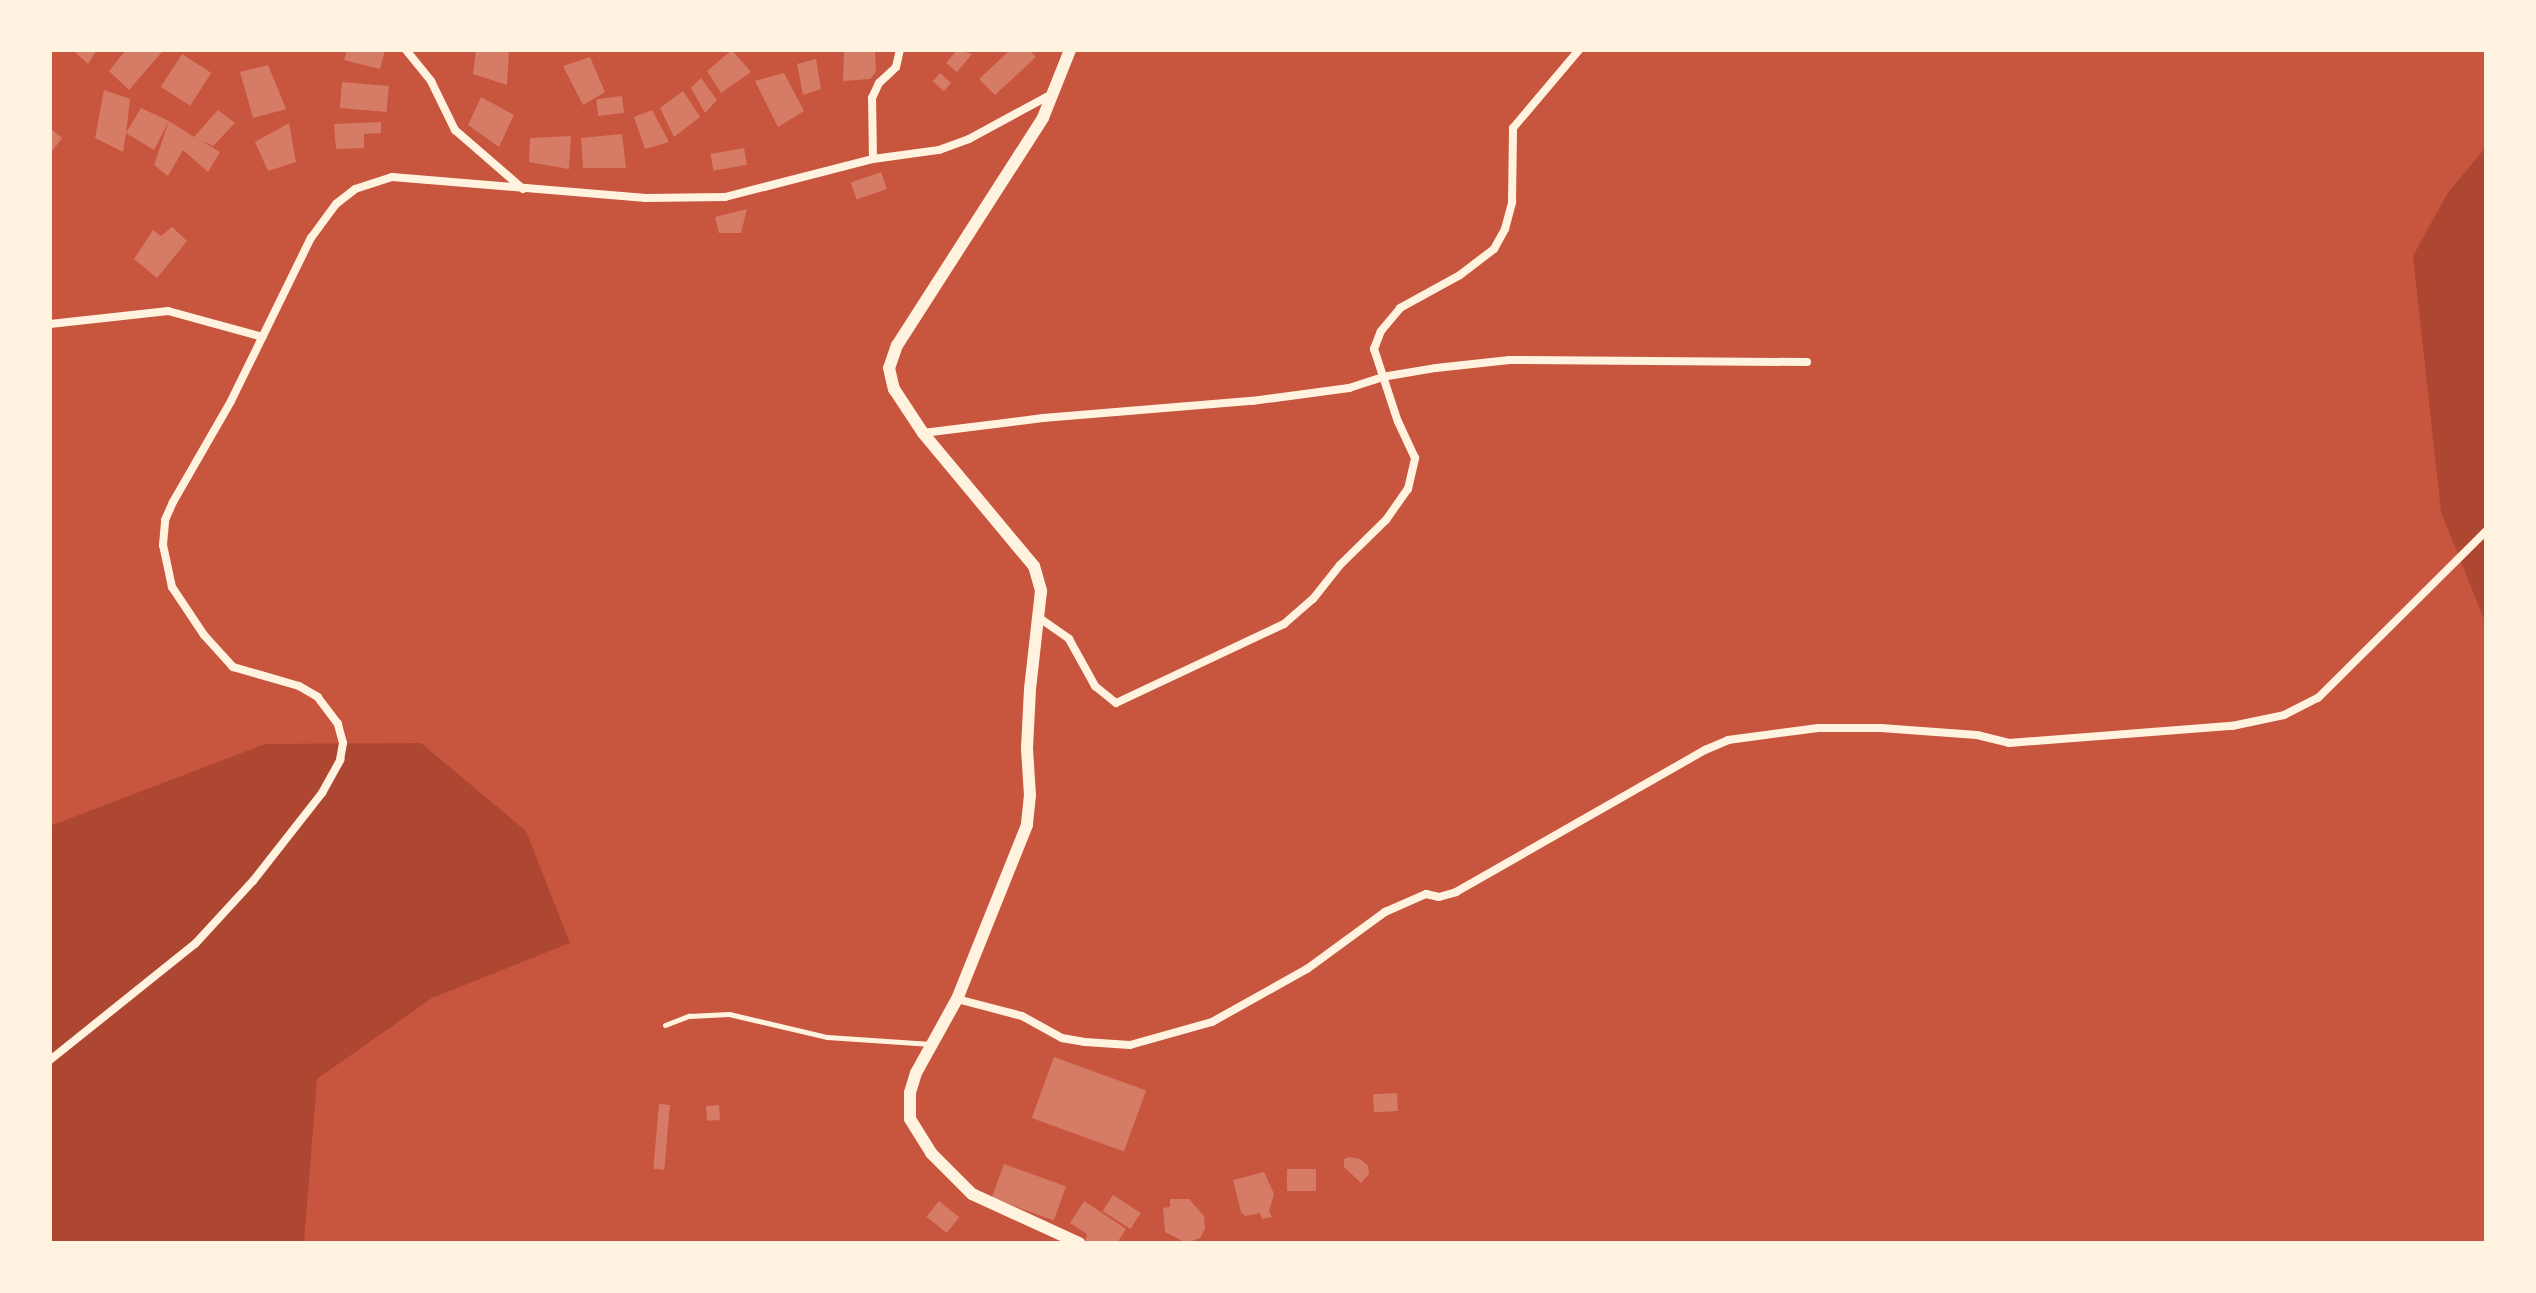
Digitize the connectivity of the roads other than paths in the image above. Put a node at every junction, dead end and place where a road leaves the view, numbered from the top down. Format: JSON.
{"nodes":[{"id":1,"x":406,"y":50,"type":"edge"},
{"id":2,"x":900,"y":50,"type":"edge"},
{"id":3,"x":1070,"y":50,"type":"edge"},
{"id":4,"x":1579,"y":50,"type":"edge"},
{"id":5,"x":1053,"y":93,"type":"junction"},
{"id":6,"x":873,"y":159,"type":"junction"},
{"id":7,"x":523,"y":189,"type":"junction"},
{"id":8,"x":50,"y":324,"type":"edge"},
{"id":9,"x":263,"y":337,"type":"junction"},
{"id":10,"x":1807,"y":362,"type":"dead end"},
{"id":11,"x":1382,"y":377,"type":"junction"},
{"id":12,"x":923,"y":433,"type":"junction"},
{"id":13,"x":2486,"y":531,"type":"edge"},
{"id":14,"x":1038,"y":617,"type":"junction"},
{"id":15,"x":957,"y":999,"type":"junction"},
{"id":16,"x":665,"y":1025,"type":"dead end"},
{"id":17,"x":931,"y":1044,"type":"junction"},
{"id":18,"x":50,"y":1060,"type":"edge"},
{"id":19,"x":1079,"y":1243,"type":"edge"}],
"edges":[{"from":1,"to":7,"type":"street"},
{"from":2,"to":6,"type":"street"},
{"from":3,"to":5,"type":"street"},
{"from":4,"to":11,"type":"street"},
{"from":5,"to":6,"type":"street"},
{"from":5,"to":12,"type":"street"},
{"from":6,"to":7,"type":"street"},
{"from":7,"to":9,"type":"street"},
{"from":8,"to":9,"type":"street"},
{"from":9,"to":18,"type":"street"},
{"from":10,"to":11,"type":"street"},
{"from":11,"to":12,"type":"street"},
{"from":11,"to":14,"type":"street"},
{"from":12,"to":14,"type":"street"},
{"from":13,"to":15,"type":"street"},
{"from":14,"to":15,"type":"street"},
{"from":15,"to":17,"type":"street"},
{"from":16,"to":17,"type":"lane"},
{"from":17,"to":19,"type":"street"}]}
